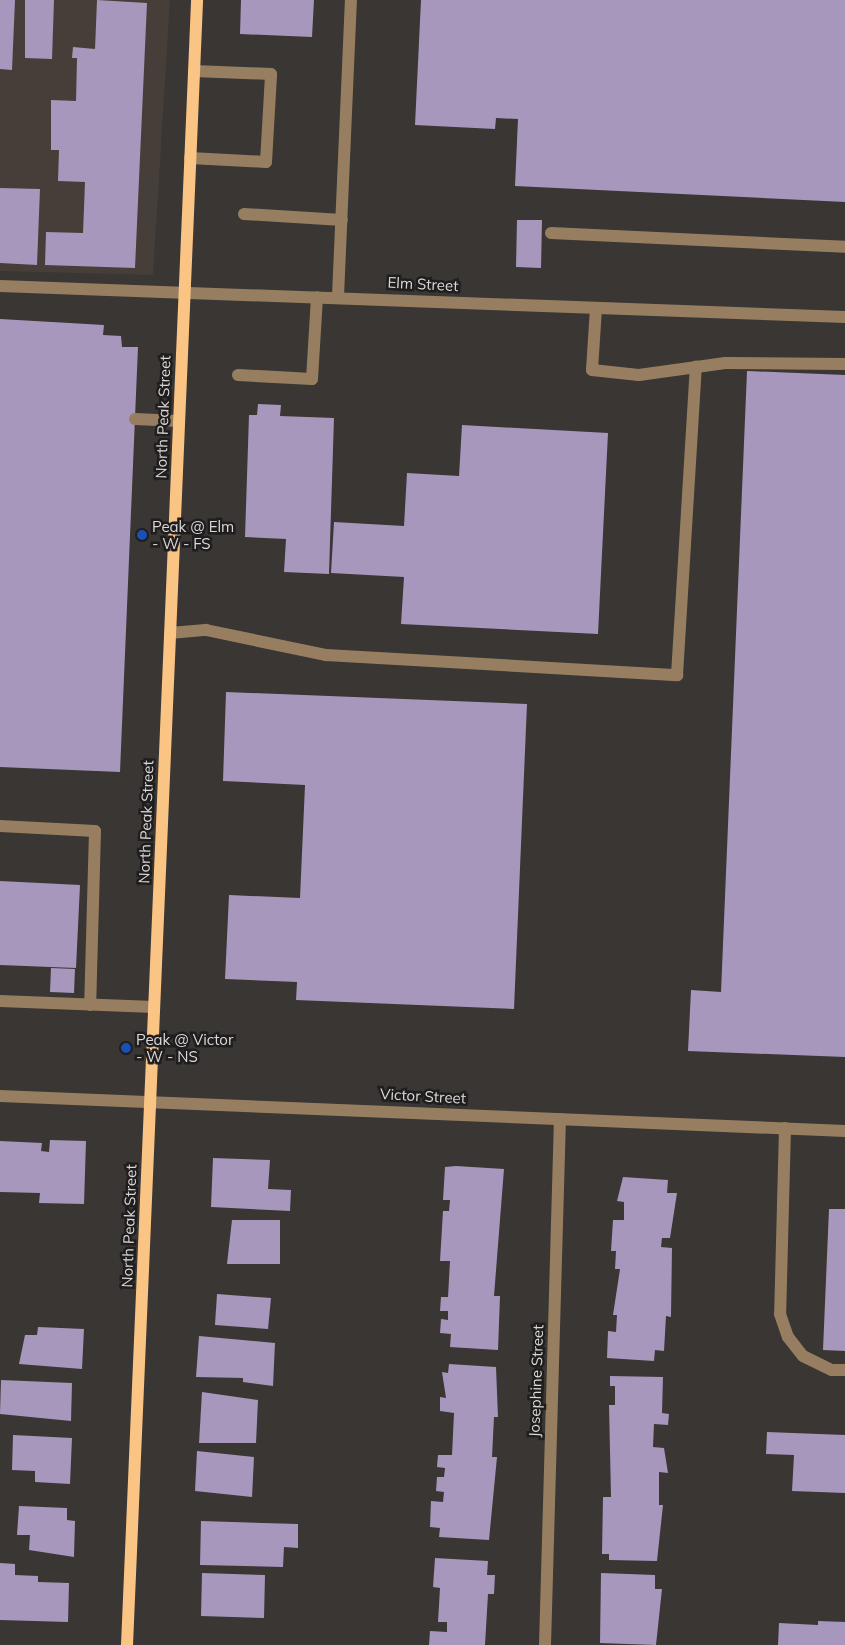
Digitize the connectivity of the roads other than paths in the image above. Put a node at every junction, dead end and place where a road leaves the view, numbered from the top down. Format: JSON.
{"nodes":[{"id":1,"x":197,"y":0,"type":"edge"},
{"id":2,"x":351,"y":0,"type":"edge"},
{"id":3,"x":194,"y":70,"type":"junction"},
{"id":4,"x":190,"y":158,"type":"junction"},
{"id":5,"x":244,"y":214,"type":"dead end"},
{"id":6,"x":342,"y":220,"type":"junction"},
{"id":7,"x":551,"y":233,"type":"dead end"},
{"id":8,"x":845,"y":247,"type":"edge"},
{"id":9,"x":0,"y":286,"type":"edge"},
{"id":10,"x":184,"y":293,"type":"junction"},
{"id":11,"x":338,"y":296,"type":"junction"},
{"id":12,"x":317,"y":297,"type":"junction"},
{"id":13,"x":596,"y":308,"type":"junction"},
{"id":14,"x":845,"y":317,"type":"edge"},
{"id":15,"x":845,"y":364,"type":"edge"},
{"id":16,"x":696,"y":368,"type":"junction"},
{"id":17,"x":238,"y":375,"type":"dead end"},
{"id":18,"x":135,"y":419,"type":"dead end"},
{"id":19,"x":179,"y":421,"type":"junction"},
{"id":20,"x":170,"y":633,"type":"junction"},
{"id":21,"x":0,"y":826,"type":"edge"},
{"id":22,"x":0,"y":1001,"type":"edge"},
{"id":23,"x":90,"y":1004,"type":"junction"},
{"id":24,"x":154,"y":1007,"type":"junction"},
{"id":25,"x":0,"y":1096,"type":"edge"},
{"id":26,"x":150,"y":1101,"type":"junction"},
{"id":27,"x":560,"y":1119,"type":"junction"},
{"id":28,"x":785,"y":1128,"type":"junction"},
{"id":29,"x":845,"y":1131,"type":"edge"},
{"id":30,"x":845,"y":1370,"type":"edge"},
{"id":31,"x":127,"y":1645,"type":"edge"},
{"id":32,"x":545,"y":1645,"type":"edge"}],
"edges":[{"from":1,"to":3,"type":"main road","name":"North Peak Street"},
{"from":2,"to":6,"type":"street"},
{"from":3,"to":4,"type":"main road","name":"North Peak Street"},
{"from":3,"to":4,"type":"street"},
{"from":4,"to":10,"type":"main road","name":"North Peak Street"},
{"from":5,"to":6,"type":"street"},
{"from":6,"to":11,"type":"street"},
{"from":7,"to":8,"type":"street"},
{"from":9,"to":10,"type":"street","name":"Elm Street"},
{"from":10,"to":12,"type":"street","name":"Elm Street"},
{"from":10,"to":19,"type":"main road","name":"North Peak Street"},
{"from":11,"to":12,"type":"street","name":"Elm Street"},
{"from":11,"to":13,"type":"street","name":"Elm Street"},
{"from":12,"to":17,"type":"street"},
{"from":13,"to":14,"type":"street","name":"Elm Street"},
{"from":13,"to":16,"type":"street"},
{"from":15,"to":16,"type":"street"},
{"from":16,"to":20,"type":"street"},
{"from":18,"to":19,"type":"street"},
{"from":19,"to":20,"type":"main road","name":"North Peak Street"},
{"from":20,"to":24,"type":"main road","name":"North Peak Street"},
{"from":21,"to":23,"type":"street"},
{"from":22,"to":23,"type":"street"},
{"from":23,"to":24,"type":"street"},
{"from":24,"to":26,"type":"main road","name":"North Peak Street"},
{"from":25,"to":26,"type":"street","name":"Victor Street"},
{"from":26,"to":27,"type":"street","name":"Victor Street"},
{"from":26,"to":31,"type":"main road","name":"North Peak Street"},
{"from":27,"to":28,"type":"street","name":"Victor Street"},
{"from":27,"to":32,"type":"street","name":"Josephine Street"},
{"from":28,"to":29,"type":"street","name":"Victor Street"},
{"from":28,"to":30,"type":"street"}]}
